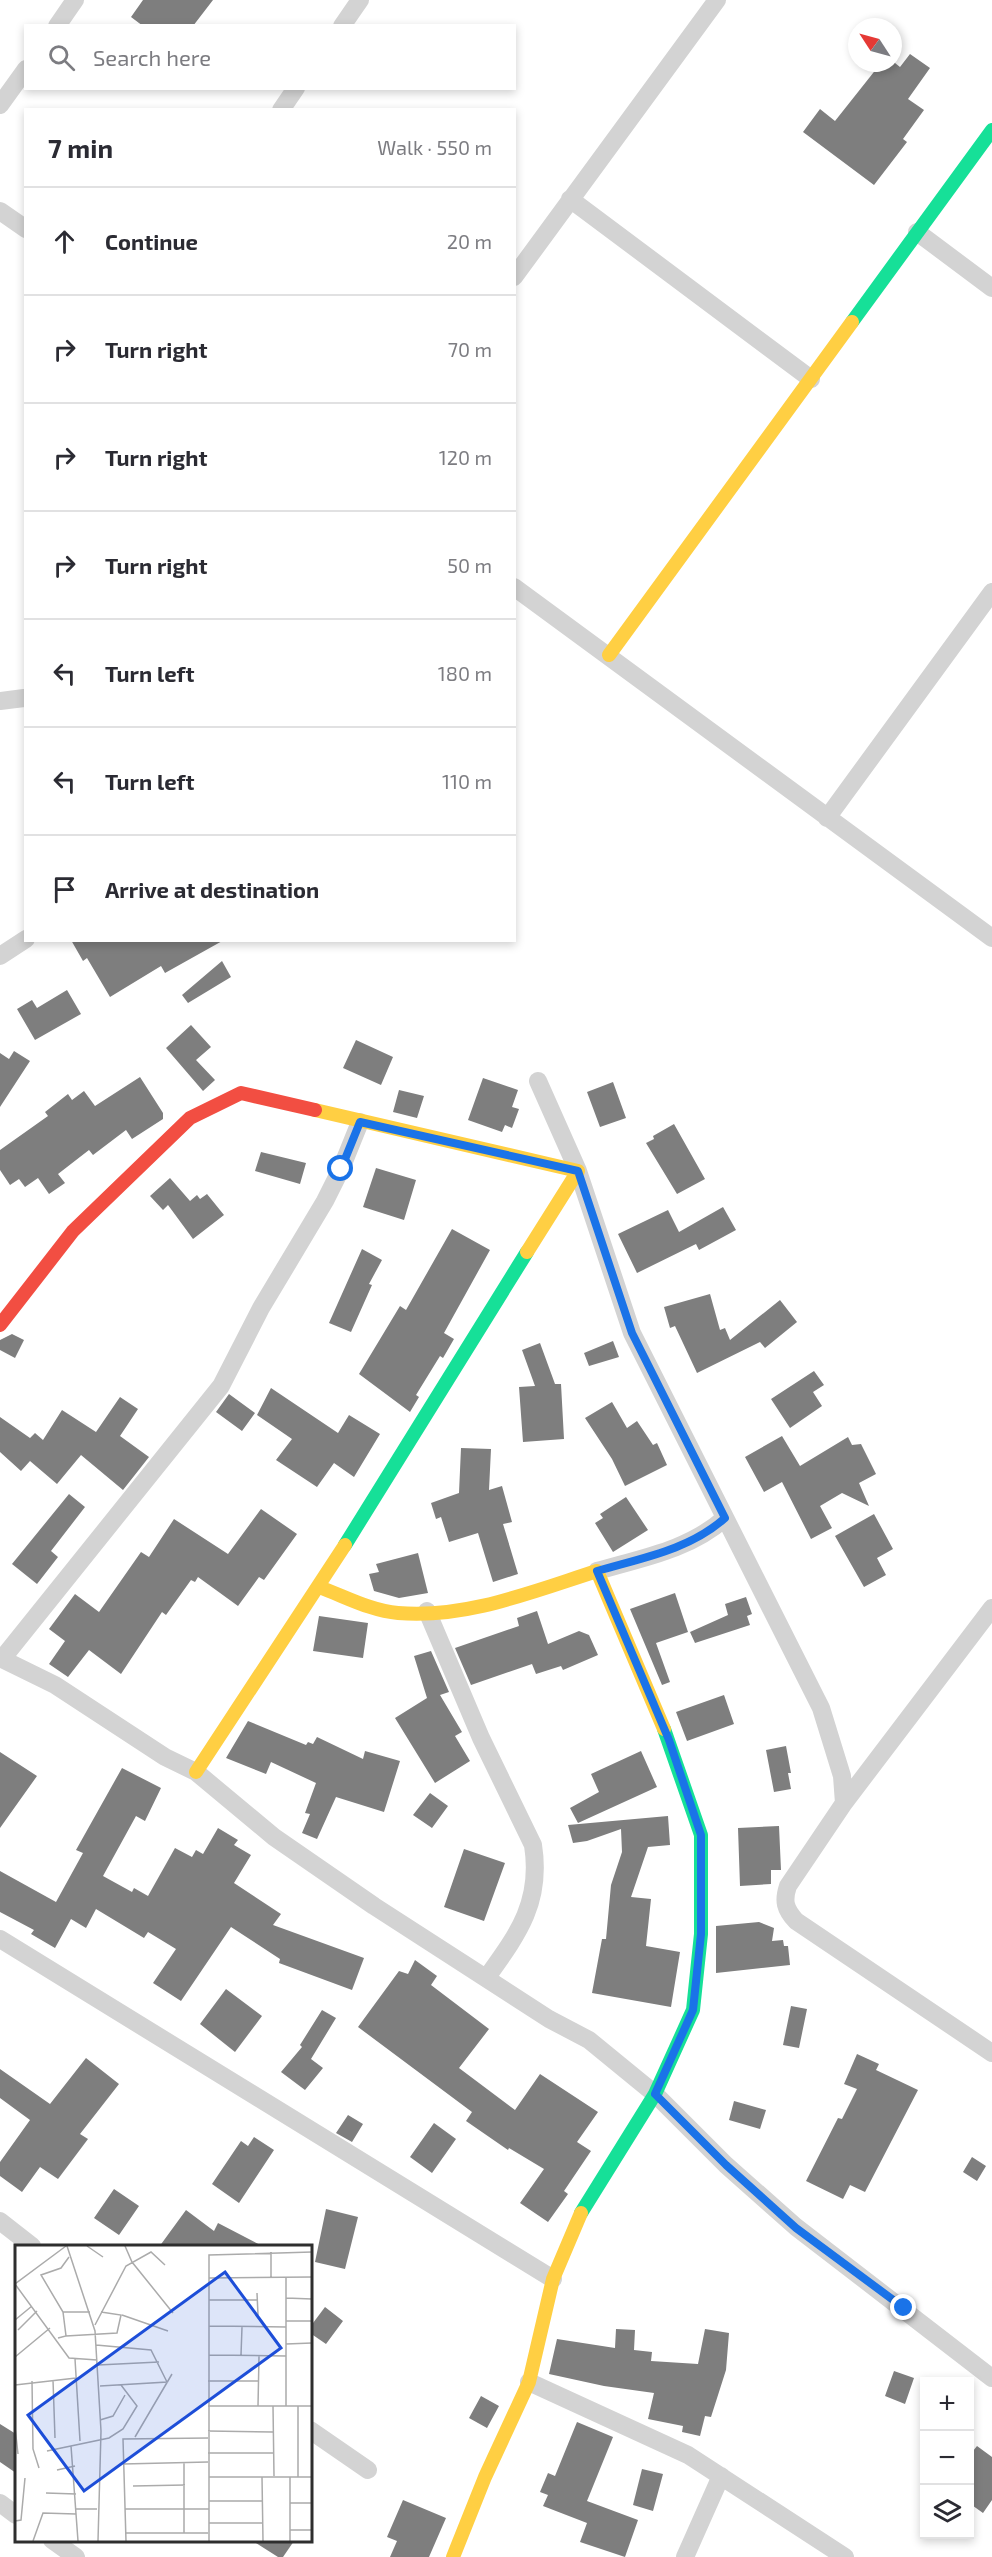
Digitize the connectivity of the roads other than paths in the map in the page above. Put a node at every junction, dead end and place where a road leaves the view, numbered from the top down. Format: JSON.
{"nodes":[{"id":1,"x":75,"y":0,"type":"edge"},
{"id":2,"x":360,"y":0,"type":"edge"},
{"id":3,"x":717,"y":0,"type":"edge"},
{"id":4,"x":58,"y":24,"type":"edge"},
{"id":5,"x":343,"y":24,"type":"edge"},
{"id":6,"x":24,"y":72,"type":"edge"},
{"id":7,"x":295,"y":90,"type":"edge"},
{"id":8,"x":0,"y":105,"type":"edge"},
{"id":9,"x":282,"y":108,"type":"edge"},
{"id":10,"x":992,"y":130,"type":"edge"},
{"id":11,"x":570,"y":199,"type":"junction"},
{"id":12,"x":0,"y":211,"type":"edge"},
{"id":13,"x":24,"y":228,"type":"edge"},
{"id":14,"x":917,"y":232,"type":"junction"},
{"id":15,"x":516,"y":274,"type":"edge"},
{"id":16,"x":992,"y":288,"type":"edge"},
{"id":17,"x":811,"y":379,"type":"junction"},
{"id":18,"x":516,"y":588,"type":"edge"},
{"id":19,"x":992,"y":592,"type":"edge"},
{"id":20,"x":609,"y":655,"type":"junction"},
{"id":21,"x":24,"y":698,"type":"edge"},
{"id":22,"x":0,"y":701,"type":"edge"},
{"id":23,"x":827,"y":818,"type":"junction"},
{"id":24,"x":992,"y":939,"type":"edge"},
{"id":25,"x":24,"y":940,"type":"edge"},
{"id":26,"x":0,"y":956,"type":"edge"},
{"id":27,"x":538,"y":1081,"type":"dead end"},
{"id":28,"x":360,"y":1122,"type":"junction"},
{"id":29,"x":578,"y":1171,"type":"junction"},
{"id":30,"x":0,"y":1325,"type":"edge"},
{"id":31,"x":725,"y":1518,"type":"junction"},
{"id":32,"x":597,"y":1571,"type":"junction"},
{"id":33,"x":319,"y":1587,"type":"junction"},
{"id":34,"x":992,"y":1608,"type":"edge"},
{"id":35,"x":427,"y":1611,"type":"junction"},
{"id":36,"x":1,"y":1659,"type":"edge"},
{"id":37,"x":196,"y":1772,"type":"junction"},
{"id":38,"x":844,"y":1803,"type":"junction"},
{"id":39,"x":0,"y":1939,"type":"edge"},
{"id":40,"x":487,"y":1977,"type":"junction"},
{"id":41,"x":992,"y":2054,"type":"edge"},
{"id":42,"x":655,"y":2094,"type":"junction"},
{"id":43,"x":0,"y":2221,"type":"edge"},
{"id":44,"x":30,"y":2245,"type":"edge"},
{"id":45,"x":553,"y":2279,"type":"junction"},
{"id":46,"x":992,"y":2378,"type":"edge"},
{"id":47,"x":529,"y":2382,"type":"junction"},
{"id":48,"x":312,"y":2431,"type":"edge"},
{"id":49,"x":368,"y":2470,"type":"dead end"},
{"id":50,"x":721,"y":2476,"type":"junction"},
{"id":51,"x":0,"y":2504,"type":"edge"},
{"id":52,"x":15,"y":2514,"type":"edge"},
{"id":53,"x":54,"y":2542,"type":"edge"},
{"id":54,"x":76,"y":2557,"type":"edge"},
{"id":55,"x":453,"y":2557,"type":"edge"},
{"id":56,"x":685,"y":2557,"type":"edge"},
{"id":57,"x":845,"y":2557,"type":"edge"}],
"edges":[{"from":1,"to":4,"type":"street"},
{"from":2,"to":5,"type":"street"},
{"from":3,"to":11,"type":"street"},
{"from":6,"to":8,"type":"street"},
{"from":7,"to":9,"type":"street"},
{"from":10,"to":14,"type":"street"},
{"from":11,"to":15,"type":"street"},
{"from":11,"to":17,"type":"street"},
{"from":12,"to":13,"type":"street"},
{"from":14,"to":16,"type":"street"},
{"from":14,"to":17,"type":"street"},
{"from":17,"to":20,"type":"street"},
{"from":18,"to":20,"type":"street"},
{"from":19,"to":23,"type":"street"},
{"from":20,"to":23,"type":"street"},
{"from":21,"to":22,"type":"street"},
{"from":23,"to":24,"type":"street"},
{"from":25,"to":26,"type":"street"},
{"from":27,"to":29,"type":"street"},
{"from":28,"to":29,"type":"street"},
{"from":28,"to":30,"type":"street"},
{"from":28,"to":36,"type":"street"},
{"from":29,"to":31,"type":"street"},
{"from":29,"to":33,"type":"street"},
{"from":31,"to":32,"type":"street"},
{"from":31,"to":38,"type":"street"},
{"from":32,"to":35,"type":"street"},
{"from":32,"to":42,"type":"street"},
{"from":33,"to":35,"type":"street"},
{"from":33,"to":37,"type":"street"},
{"from":34,"to":38,"type":"street"},
{"from":35,"to":40,"type":"street"},
{"from":36,"to":37,"type":"street"},
{"from":37,"to":40,"type":"street"},
{"from":38,"to":41,"type":"street"},
{"from":39,"to":45,"type":"street"},
{"from":40,"to":42,"type":"street"},
{"from":42,"to":45,"type":"street"},
{"from":42,"to":46,"type":"street"},
{"from":43,"to":44,"type":"street"},
{"from":45,"to":47,"type":"street"},
{"from":47,"to":50,"type":"street"},
{"from":47,"to":55,"type":"street"},
{"from":48,"to":49,"type":"street"},
{"from":50,"to":56,"type":"street"},
{"from":50,"to":57,"type":"street"},
{"from":51,"to":52,"type":"street"},
{"from":53,"to":54,"type":"street"}]}
